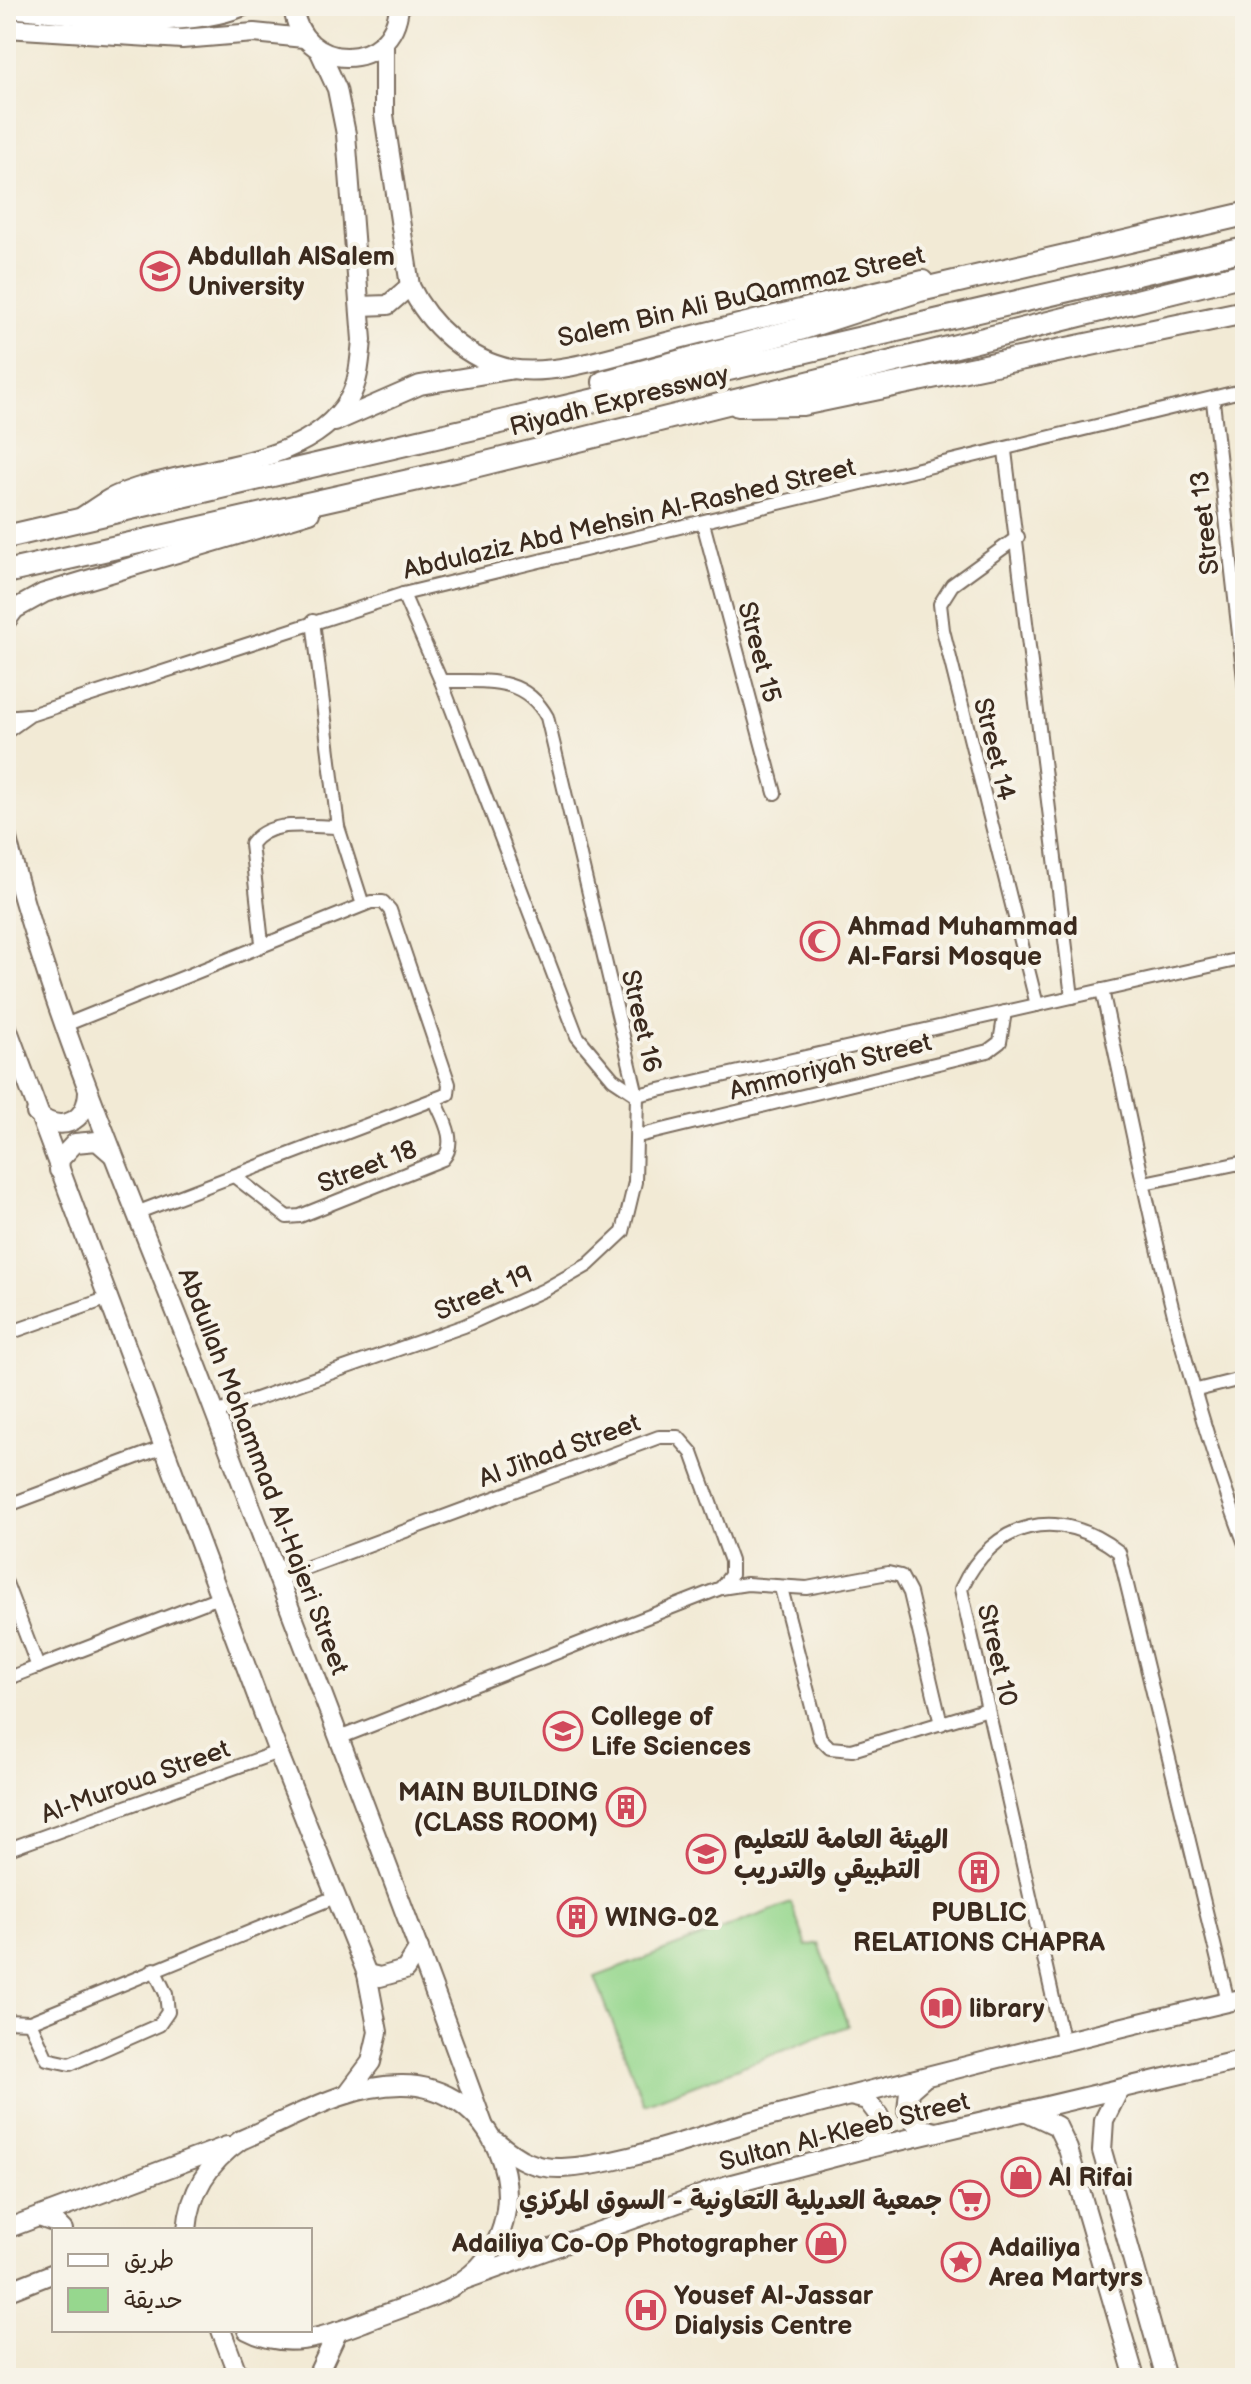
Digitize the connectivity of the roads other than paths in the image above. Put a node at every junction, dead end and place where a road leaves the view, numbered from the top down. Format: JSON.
{"nodes":[{"id":1,"x":244,"y":6,"type":"edge"},
{"id":2,"x":293,"y":6,"type":"edge"},
{"id":3,"x":399,"y":6,"type":"edge"},
{"id":4,"x":6,"y":8,"type":"edge"},
{"id":5,"x":6,"y":28,"type":"edge"},
{"id":6,"x":384,"y":42,"type":"junction"},
{"id":7,"x":312,"y":44,"type":"junction"},
{"id":8,"x":1245,"y":214,"type":"edge"},
{"id":9,"x":1245,"y":249,"type":"edge"},
{"id":10,"x":1075,"y":251,"type":"junction"},
{"id":11,"x":1245,"y":274,"type":"edge"},
{"id":12,"x":410,"y":286,"type":"junction"},
{"id":13,"x":360,"y":306,"type":"junction"},
{"id":14,"x":1245,"y":314,"type":"edge"},
{"id":15,"x":512,"y":369,"type":"junction"},
{"id":16,"x":1245,"y":390,"type":"edge"},
{"id":17,"x":1213,"y":401,"type":"junction"},
{"id":18,"x":717,"y":404,"type":"junction"},
{"id":19,"x":500,"y":421,"type":"junction"},
{"id":20,"x":329,"y":425,"type":"junction"},
{"id":21,"x":1005,"y":451,"type":"junction"},
{"id":22,"x":458,"y":470,"type":"junction"},
{"id":23,"x":79,"y":519,"type":"junction"},
{"id":24,"x":703,"y":523,"type":"junction"},
{"id":25,"x":6,"y":537,"type":"edge"},
{"id":26,"x":1018,"y":537,"type":"junction"},
{"id":27,"x":6,"y":572,"type":"edge"},
{"id":28,"x":403,"y":594,"type":"junction"},
{"id":29,"x":6,"y":621,"type":"edge"},
{"id":30,"x":313,"y":621,"type":"junction"},
{"id":31,"x":441,"y":681,"type":"junction"},
{"id":32,"x":1245,"y":688,"type":"edge"},
{"id":33,"x":30,"y":715,"type":"junction"},
{"id":34,"x":6,"y":717,"type":"edge"},
{"id":35,"x":6,"y":732,"type":"edge"},
{"id":36,"x":775,"y":793,"type":"dead end"},
{"id":37,"x":338,"y":827,"type":"junction"},
{"id":38,"x":6,"y":835,"type":"edge"},
{"id":39,"x":363,"y":905,"type":"junction"},
{"id":40,"x":262,"y":943,"type":"junction"},
{"id":41,"x":1245,"y":958,"type":"edge"},
{"id":42,"x":1102,"y":990,"type":"junction"},
{"id":43,"x":1072,"y":997,"type":"junction"},
{"id":44,"x":1037,"y":1005,"type":"junction"},
{"id":45,"x":1005,"y":1012,"type":"junction"},
{"id":46,"x":6,"y":1025,"type":"edge"},
{"id":47,"x":65,"y":1025,"type":"junction"},
{"id":48,"x":88,"y":1089,"type":"junction"},
{"id":49,"x":637,"y":1095,"type":"junction"},
{"id":50,"x":435,"y":1100,"type":"junction"},
{"id":51,"x":36,"y":1113,"type":"junction"},
{"id":52,"x":638,"y":1136,"type":"junction"},
{"id":53,"x":113,"y":1156,"type":"junction"},
{"id":54,"x":1245,"y":1162,"type":"edge"},
{"id":55,"x":59,"y":1170,"type":"junction"},
{"id":56,"x":234,"y":1176,"type":"junction"},
{"id":57,"x":1144,"y":1183,"type":"junction"},
{"id":58,"x":136,"y":1213,"type":"junction"},
{"id":59,"x":106,"y":1299,"type":"junction"},
{"id":60,"x":6,"y":1334,"type":"edge"},
{"id":61,"x":1245,"y":1378,"type":"edge"},
{"id":62,"x":1197,"y":1390,"type":"junction"},
{"id":63,"x":216,"y":1413,"type":"junction"},
{"id":64,"x":164,"y":1447,"type":"junction"},
{"id":65,"x":6,"y":1506,"type":"edge"},
{"id":66,"x":1245,"y":1544,"type":"edge"},
{"id":67,"x":276,"y":1579,"type":"junction"},
{"id":68,"x":6,"y":1583,"type":"edge"},
{"id":69,"x":721,"y":1588,"type":"junction"},
{"id":70,"x":781,"y":1588,"type":"junction"},
{"id":71,"x":219,"y":1597,"type":"junction"},
{"id":72,"x":38,"y":1667,"type":"junction"},
{"id":73,"x":6,"y":1679,"type":"edge"},
{"id":74,"x":988,"y":1709,"type":"junction"},
{"id":75,"x":941,"y":1724,"type":"junction"},
{"id":76,"x":339,"y":1738,"type":"junction"},
{"id":77,"x":278,"y":1752,"type":"junction"},
{"id":78,"x":6,"y":1850,"type":"edge"},
{"id":79,"x":335,"y":1897,"type":"junction"},
{"id":80,"x":419,"y":1948,"type":"junction"},
{"id":81,"x":154,"y":1969,"type":"junction"},
{"id":82,"x":367,"y":1974,"type":"junction"},
{"id":83,"x":1237,"y":2000,"type":"edge"},
{"id":84,"x":8,"y":2021,"type":"edge"},
{"id":85,"x":30,"y":2022,"type":"junction"},
{"id":86,"x":1063,"y":2043,"type":"junction"},
{"id":87,"x":1245,"y":2059,"type":"edge"},
{"id":88,"x":925,"y":2078,"type":"junction"},
{"id":89,"x":1118,"y":2092,"type":"junction"},
{"id":90,"x":347,"y":2094,"type":"junction"},
{"id":91,"x":847,"y":2096,"type":"junction"},
{"id":92,"x":1027,"y":2112,"type":"junction"},
{"id":93,"x":483,"y":2124,"type":"junction"},
{"id":94,"x":939,"y":2132,"type":"junction"},
{"id":95,"x":241,"y":2140,"type":"junction"},
{"id":96,"x":494,"y":2140,"type":"junction"},
{"id":97,"x":861,"y":2150,"type":"junction"},
{"id":98,"x":1106,"y":2166,"type":"junction"},
{"id":99,"x":1076,"y":2174,"type":"junction"},
{"id":100,"x":39,"y":2217,"type":"junction"},
{"id":101,"x":61,"y":2228,"type":"edge"},
{"id":102,"x":187,"y":2228,"type":"edge"},
{"id":103,"x":6,"y":2229,"type":"edge"},
{"id":104,"x":52,"y":2274,"type":"edge"},
{"id":105,"x":464,"y":2280,"type":"junction"},
{"id":106,"x":6,"y":2292,"type":"edge"},
{"id":107,"x":338,"y":2331,"type":"junction"},
{"id":108,"x":222,"y":2332,"type":"edge"},
{"id":109,"x":254,"y":2332,"type":"edge"},
{"id":110,"x":239,"y":2378,"type":"edge"},
{"id":111,"x":316,"y":2378,"type":"edge"},
{"id":112,"x":1135,"y":2378,"type":"edge"},
{"id":113,"x":1166,"y":2378,"type":"edge"}],
"edges":[{"from":1,"to":4,"type":"main road"},
{"from":2,"to":7,"type":"main road"},
{"from":3,"to":6,"type":"main road"},
{"from":5,"to":7,"type":"main road"},
{"from":6,"to":7,"type":"main road"},
{"from":6,"to":12,"type":"main road","name":"Salem Bin Ali BuQammaz Street"},
{"from":7,"to":13,"type":"main road"},
{"from":8,"to":10,"type":"highway"},
{"from":9,"to":19,"type":"highway","name":"Riyadh Expressway"},
{"from":10,"to":15,"type":"main road","name":"Salem Bin Ali BuQammaz Street"},
{"from":10,"to":19,"type":"highway"},
{"from":11,"to":18,"type":"highway","name":"Riyadh Expressway"},
{"from":12,"to":13,"type":"main road"},
{"from":12,"to":15,"type":"main road","name":"Salem Bin Ali BuQammaz Street"},
{"from":13,"to":20,"type":"main road"},
{"from":14,"to":18,"type":"highway"},
{"from":15,"to":20,"type":"main road"},
{"from":16,"to":17,"type":"street","name":"Abdulaziz Abd Mehsin Al-Rashed Street"},
{"from":17,"to":21,"type":"street","name":"Abdulaziz Abd Mehsin Al-Rashed Street"},
{"from":17,"to":32,"type":"street","name":"Street 13"},
{"from":18,"to":22,"type":"highway","name":"Riyadh Expressway"},
{"from":19,"to":23,"type":"highway","name":"Riyadh Expressway"},
{"from":20,"to":23,"type":"main road"},
{"from":21,"to":24,"type":"street","name":"Abdulaziz Abd Mehsin Al-Rashed Street"},
{"from":21,"to":26,"type":"street","name":"Street 14"},
{"from":22,"to":27,"type":"highway","name":"Riyadh Expressway"},
{"from":22,"to":29,"type":"main road"},
{"from":23,"to":25,"type":"highway","name":"Riyadh Expressway"},
{"from":24,"to":28,"type":"street","name":"Abdulaziz Abd Mehsin Al-Rashed Street"},
{"from":24,"to":36,"type":"street","name":"Street 15"},
{"from":26,"to":43,"type":"street","name":"Street 14"},
{"from":26,"to":44,"type":"street","name":"Street 14"},
{"from":28,"to":30,"type":"street","name":"Abdulaziz Abd Mehsin Al-Rashed Street"},
{"from":28,"to":31,"type":"street","name":"Street 16"},
{"from":30,"to":33,"type":"street","name":"Abdulaziz Abd Mehsin Al-Rashed Street"},
{"from":30,"to":37,"type":"street"},
{"from":31,"to":49,"type":"street","name":"Street 16"},
{"from":31,"to":49,"type":"street","name":"Street 16"},
{"from":33,"to":34,"type":"street","name":"Abdulaziz Abd Mehsin Al-Rashed Street"},
{"from":33,"to":35,"type":"street","name":"Abdulaziz Abd Mehsin Al-Rashed Street"},
{"from":37,"to":39,"type":"street"},
{"from":37,"to":40,"type":"street"},
{"from":38,"to":47,"type":"main road","name":"Abdullah Mohammad Al-Hajeri Street"},
{"from":39,"to":40,"type":"street"},
{"from":39,"to":50,"type":"street"},
{"from":40,"to":47,"type":"street"},
{"from":41,"to":42,"type":"street","name":"Ammoriyah Street"},
{"from":42,"to":43,"type":"street","name":"Ammoriyah Street"},
{"from":42,"to":57,"type":"street"},
{"from":43,"to":44,"type":"street","name":"Ammoriyah Street"},
{"from":44,"to":45,"type":"street","name":"Ammoriyah Street"},
{"from":45,"to":49,"type":"street","name":"Ammoriyah Street"},
{"from":45,"to":52,"type":"street","name":"Ammoriyah Street"},
{"from":46,"to":51,"type":"main road"},
{"from":47,"to":48,"type":"main road","name":"Abdullah Mohammad Al-Hajeri Street"},
{"from":48,"to":51,"type":"main road"},
{"from":48,"to":53,"type":"main road","name":"Abdullah Mohammad Al-Hajeri Street"},
{"from":49,"to":52,"type":"street","name":"Street 19"},
{"from":50,"to":56,"type":"street","name":"Street 18"},
{"from":50,"to":56,"type":"street","name":"Street 18"},
{"from":51,"to":55,"type":"main road"},
{"from":52,"to":63,"type":"street","name":"Street 19"},
{"from":53,"to":55,"type":"main road"},
{"from":53,"to":58,"type":"main road","name":"Abdullah Mohammad Al-Hajeri Street"},
{"from":54,"to":57,"type":"street"},
{"from":55,"to":59,"type":"main road"},
{"from":56,"to":58,"type":"street","name":"Street 18"},
{"from":57,"to":62,"type":"street"},
{"from":58,"to":63,"type":"main road","name":"Abdullah Mohammad Al-Hajeri Street"},
{"from":59,"to":60,"type":"street"},
{"from":59,"to":64,"type":"main road"},
{"from":61,"to":62,"type":"street"},
{"from":62,"to":66,"type":"street"},
{"from":63,"to":67,"type":"main road","name":"Abdullah Mohammad Al-Hajeri Street"},
{"from":64,"to":65,"type":"street"},
{"from":64,"to":71,"type":"main road"},
{"from":67,"to":69,"type":"street","name":"Al Jihad Street"},
{"from":67,"to":76,"type":"main road","name":"Abdullah Mohammad Al-Hajeri Street"},
{"from":68,"to":72,"type":"street"},
{"from":69,"to":70,"type":"street"},
{"from":69,"to":76,"type":"street"},
{"from":70,"to":75,"type":"street"},
{"from":70,"to":75,"type":"street"},
{"from":71,"to":72,"type":"street"},
{"from":71,"to":77,"type":"main road"},
{"from":72,"to":73,"type":"street"},
{"from":74,"to":75,"type":"street"},
{"from":74,"to":83,"type":"street","name":"Street 10"},
{"from":74,"to":86,"type":"street","name":"Street 10"},
{"from":76,"to":80,"type":"main road","name":"Abdullah Mohammad Al-Hajeri Street"},
{"from":77,"to":78,"type":"street","name":"Al-Muroua Street"},
{"from":77,"to":79,"type":"main road"},
{"from":79,"to":81,"type":"street"},
{"from":79,"to":82,"type":"main road"},
{"from":80,"to":82,"type":"main road"},
{"from":80,"to":93,"type":"main road","name":"Abdullah Mohammad Al-Hajeri Street"},
{"from":81,"to":85,"type":"street"},
{"from":81,"to":85,"type":"street"},
{"from":82,"to":90,"type":"main road"},
{"from":83,"to":86,"type":"main road","name":"Sultan Al-Kleeb Street"},
{"from":84,"to":85,"type":"street"},
{"from":86,"to":88,"type":"main road","name":"Sultan Al-Kleeb Street"},
{"from":87,"to":89,"type":"main road","name":"Sultan Al-Kleeb Street"},
{"from":88,"to":91,"type":"main road","name":"Sultan Al-Kleeb Street"},
{"from":88,"to":94,"type":"main road"},
{"from":89,"to":92,"type":"main road","name":"Sultan Al-Kleeb Street"},
{"from":89,"to":98,"type":"main road"},
{"from":90,"to":93,"type":"main road"},
{"from":90,"to":95,"type":"main road"},
{"from":91,"to":96,"type":"main road","name":"Sultan Al-Kleeb Street"},
{"from":91,"to":97,"type":"main road"},
{"from":92,"to":94,"type":"main road","name":"Sultan Al-Kleeb Street"},
{"from":92,"to":99,"type":"main road"},
{"from":93,"to":96,"type":"main road"},
{"from":94,"to":97,"type":"main road","name":"Sultan Al-Kleeb Street"},
{"from":95,"to":100,"type":"main road"},
{"from":95,"to":102,"type":"main road"},
{"from":96,"to":105,"type":"main road"},
{"from":97,"to":105,"type":"main road","name":"Sultan Al-Kleeb Street"},
{"from":98,"to":99,"type":"main road"},
{"from":98,"to":113,"type":"main road"},
{"from":99,"to":112,"type":"main road"},
{"from":100,"to":101,"type":"main road"},
{"from":100,"to":103,"type":"main road"},
{"from":104,"to":106,"type":"main road"},
{"from":105,"to":107,"type":"main road","name":"Sultan Al-Kleeb Street"},
{"from":107,"to":109,"type":"main road","name":"Sultan Al-Kleeb Street"},
{"from":107,"to":111,"type":"main road"},
{"from":108,"to":110,"type":"main road"}]}
